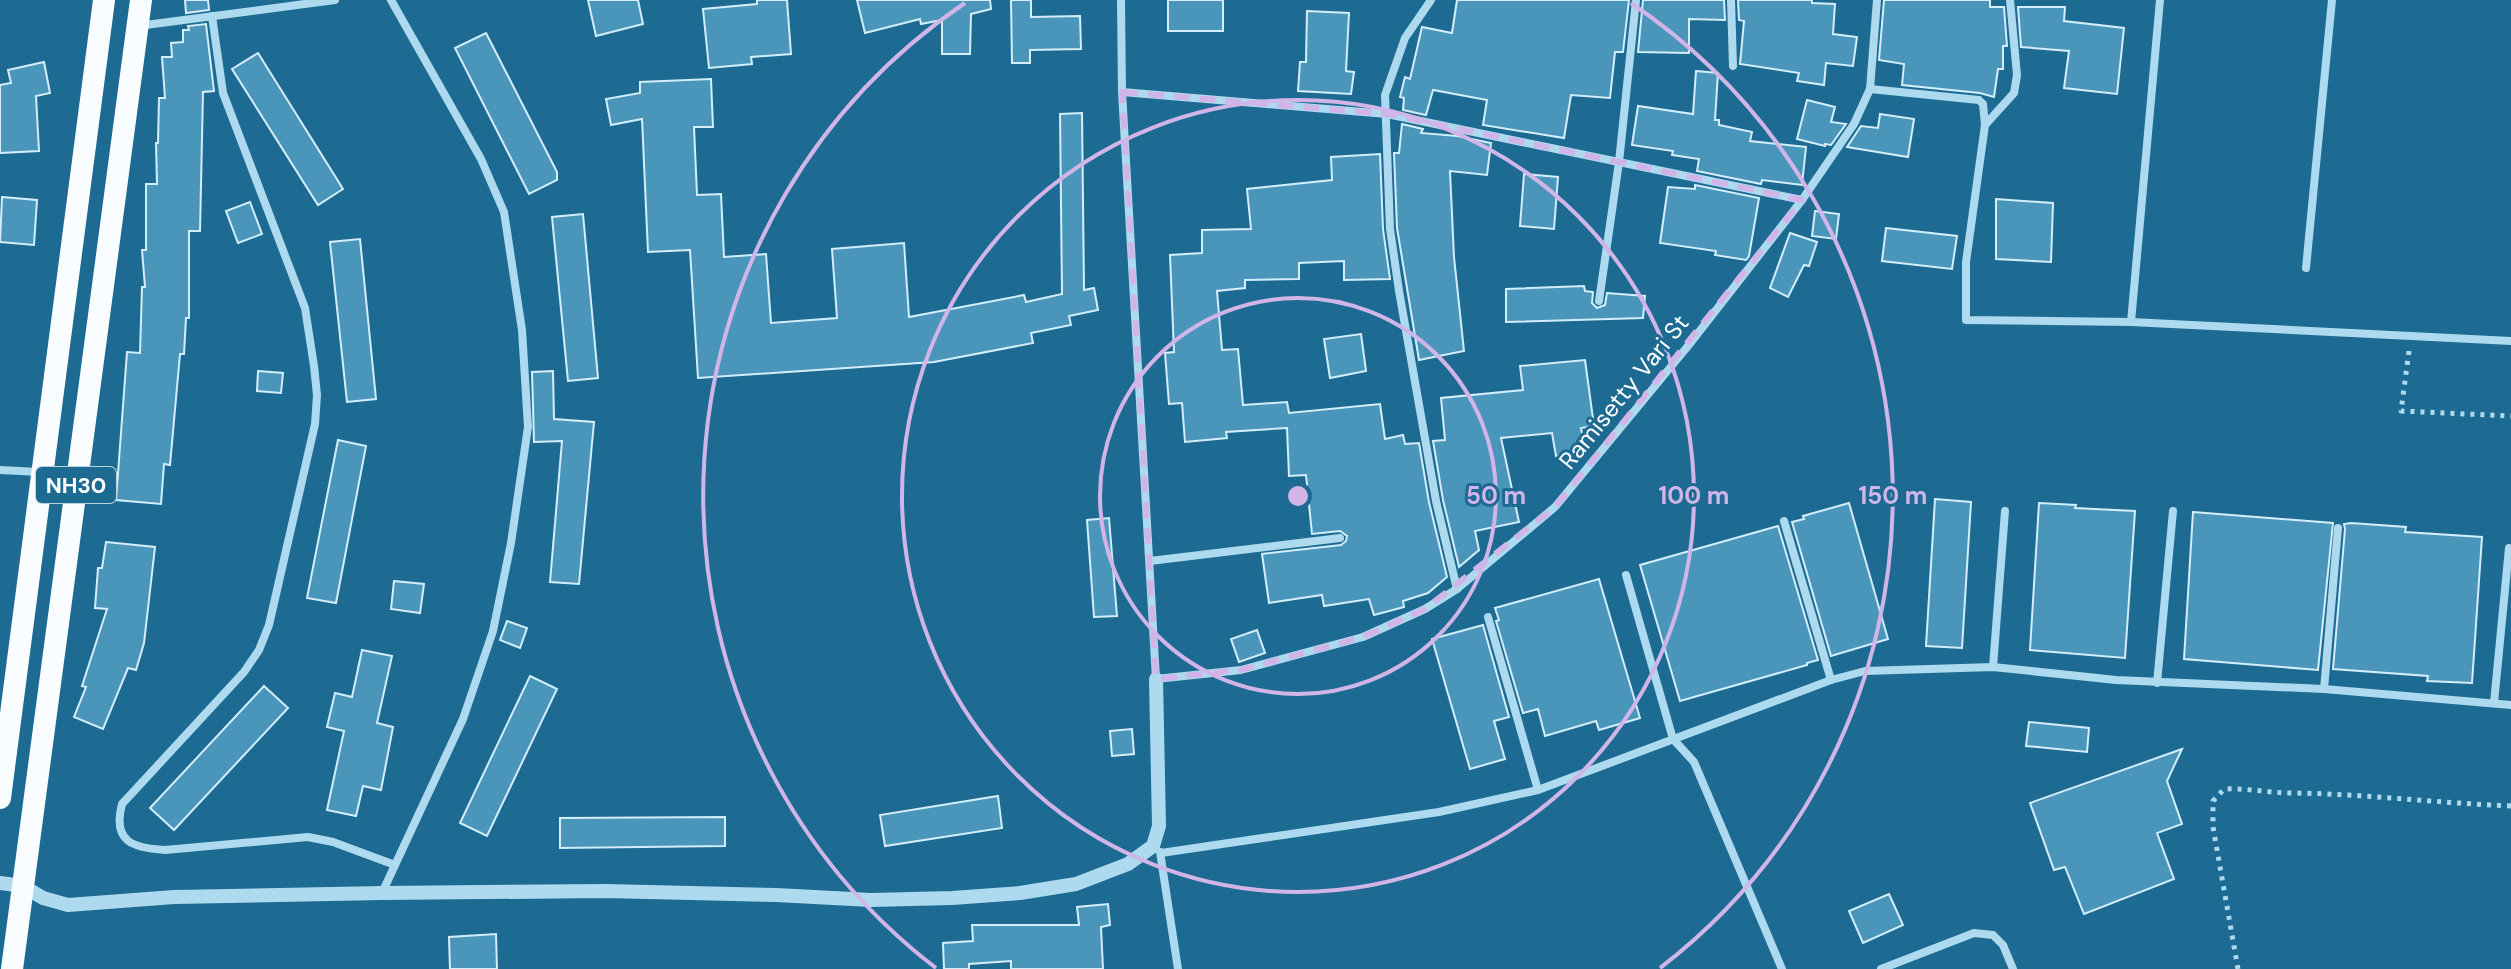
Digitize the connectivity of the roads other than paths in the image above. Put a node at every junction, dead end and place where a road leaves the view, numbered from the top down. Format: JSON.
{"nodes":[{"id":1,"x":104,"y":0,"type":"edge"},
{"id":2,"x":141,"y":0,"type":"edge"},
{"id":3,"x":335,"y":0,"type":"edge"},
{"id":4,"x":391,"y":0,"type":"edge"},
{"id":5,"x":1121,"y":0,"type":"edge"},
{"id":6,"x":1431,"y":0,"type":"edge"},
{"id":7,"x":1636,"y":0,"type":"edge"},
{"id":8,"x":1731,"y":0,"type":"edge"},
{"id":9,"x":1877,"y":0,"type":"edge"},
{"id":10,"x":2010,"y":0,"type":"edge"},
{"id":11,"x":2160,"y":0,"type":"edge"},
{"id":12,"x":2332,"y":0,"type":"edge"},
{"id":13,"x":212,"y":16,"type":"junction"},
{"id":14,"x":137,"y":26,"type":"junction"},
{"id":15,"x":1733,"y":66,"type":"dead end"},
{"id":16,"x":1870,"y":89,"type":"junction"},
{"id":17,"x":1122,"y":92,"type":"junction"},
{"id":18,"x":1387,"y":114,"type":"junction"},
{"id":19,"x":1985,"y":125,"type":"junction"},
{"id":20,"x":1619,"y":162,"type":"junction"},
{"id":21,"x":1802,"y":200,"type":"junction"},
{"id":22,"x":2306,"y":268,"type":"dead end"},
{"id":23,"x":1599,"y":301,"type":"dead end"},
{"id":24,"x":2131,"y":322,"type":"junction"},
{"id":25,"x":2511,"y":341,"type":"edge"},
{"id":26,"x":0,"y":470,"type":"edge"},
{"id":27,"x":42,"y":473,"type":"junction"},
{"id":28,"x":2005,"y":511,"type":"dead end"},
{"id":29,"x":2173,"y":511,"type":"dead end"},
{"id":30,"x":1784,"y":521,"type":"dead end"},
{"id":31,"x":2338,"y":528,"type":"dead end"},
{"id":32,"x":1340,"y":538,"type":"dead end"},
{"id":33,"x":2509,"y":548,"type":"edge"},
{"id":34,"x":1150,"y":561,"type":"junction"},
{"id":35,"x":1626,"y":575,"type":"dead end"},
{"id":36,"x":1457,"y":589,"type":"junction"},
{"id":37,"x":1488,"y":617,"type":"dead end"},
{"id":38,"x":1993,"y":667,"type":"junction"},
{"id":39,"x":1156,"y":679,"type":"junction"},
{"id":40,"x":1831,"y":680,"type":"junction"},
{"id":41,"x":8,"y":682,"type":"edge"},
{"id":42,"x":2157,"y":683,"type":"junction"},
{"id":43,"x":2324,"y":689,"type":"junction"},
{"id":44,"x":2494,"y":703,"type":"junction"},
{"id":45,"x":2511,"y":705,"type":"edge"},
{"id":46,"x":1673,"y":739,"type":"junction"},
{"id":47,"x":1538,"y":790,"type":"junction"},
{"id":48,"x":0,"y":798,"type":"edge"},
{"id":49,"x":1157,"y":850,"type":"junction"},
{"id":50,"x":395,"y":865,"type":"junction"},
{"id":51,"x":0,"y":883,"type":"edge"},
{"id":52,"x":23,"y":886,"type":"junction"},
{"id":53,"x":382,"y":893,"type":"junction"},
{"id":54,"x":12,"y":969,"type":"edge"},
{"id":55,"x":1178,"y":969,"type":"edge"},
{"id":56,"x":1782,"y":969,"type":"edge"},
{"id":57,"x":1881,"y":969,"type":"edge"},
{"id":58,"x":2013,"y":969,"type":"edge"}],
"edges":[{"from":1,"to":27,"type":"highway","number":"NH30"},
{"from":2,"to":14,"type":"highway","number":"NH30"},
{"from":3,"to":13,"type":"street"},
{"from":4,"to":50,"type":"street"},
{"from":5,"to":17,"type":"street"},
{"from":6,"to":18,"type":"street"},
{"from":7,"to":20,"type":"street"},
{"from":8,"to":15,"type":"street"},
{"from":9,"to":16,"type":"street","name":"Ramisetty Vari St"},
{"from":10,"to":19,"type":"street"},
{"from":11,"to":24,"type":"street"},
{"from":12,"to":22,"type":"street"},
{"from":13,"to":14,"type":"street"},
{"from":13,"to":50,"type":"street"},
{"from":14,"to":52,"type":"highway","number":"NH30"},
{"from":16,"to":19,"type":"street"},
{"from":16,"to":21,"type":"street","name":"Ramisetty Vari St"},
{"from":17,"to":18,"type":"street"},
{"from":17,"to":34,"type":"street"},
{"from":18,"to":20,"type":"street"},
{"from":18,"to":36,"type":"street"},
{"from":19,"to":24,"type":"street"},
{"from":20,"to":21,"type":"street"},
{"from":20,"to":23,"type":"street"},
{"from":21,"to":36,"type":"street","name":"Ramisetty Vari St"},
{"from":24,"to":25,"type":"street"},
{"from":26,"to":27,"type":"street"},
{"from":27,"to":41,"type":"highway","number":"NH30"},
{"from":28,"to":38,"type":"street"},
{"from":29,"to":42,"type":"street"},
{"from":30,"to":40,"type":"street"},
{"from":31,"to":43,"type":"street"},
{"from":32,"to":34,"type":"street"},
{"from":33,"to":44,"type":"street"},
{"from":34,"to":39,"type":"street"},
{"from":35,"to":46,"type":"street"},
{"from":36,"to":39,"type":"street","name":"Ramisetty Vari St"},
{"from":37,"to":47,"type":"street"},
{"from":38,"to":40,"type":"street"},
{"from":38,"to":42,"type":"street"},
{"from":39,"to":49,"type":"street"},
{"from":40,"to":46,"type":"street"},
{"from":41,"to":48,"type":"highway","number":"NH30"},
{"from":42,"to":43,"type":"street"},
{"from":43,"to":44,"type":"street"},
{"from":44,"to":45,"type":"street"},
{"from":46,"to":47,"type":"street"},
{"from":46,"to":56,"type":"street"},
{"from":47,"to":49,"type":"street"},
{"from":49,"to":53,"type":"street"},
{"from":49,"to":55,"type":"street"},
{"from":50,"to":53,"type":"street"},
{"from":51,"to":52,"type":"street"},
{"from":52,"to":53,"type":"street"},
{"from":52,"to":54,"type":"highway","number":"NH30"},
{"from":57,"to":58,"type":"street"}]}
